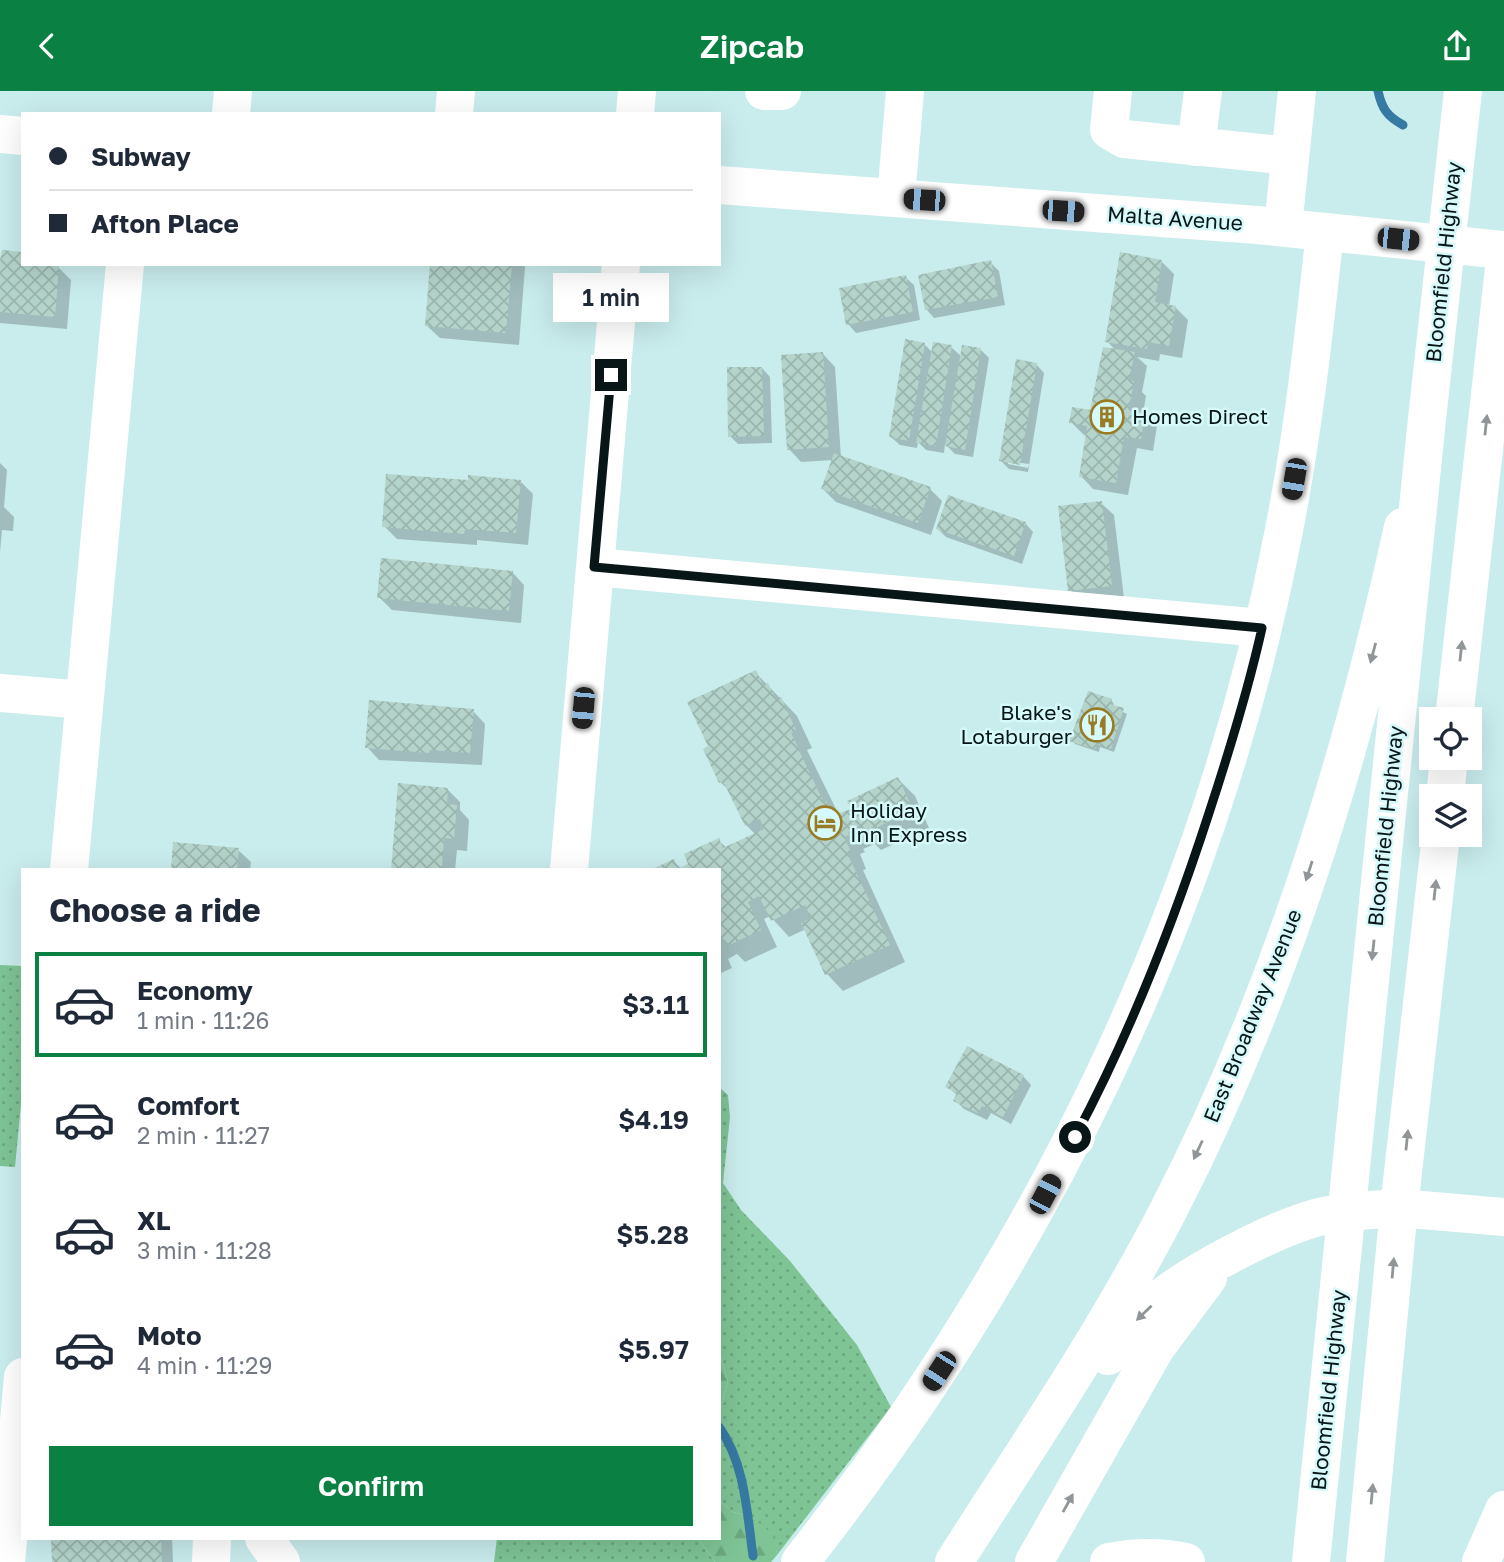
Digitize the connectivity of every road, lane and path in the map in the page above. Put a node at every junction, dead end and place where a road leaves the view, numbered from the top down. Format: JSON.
{"nodes":[{"id":1,"x":233,"y":91,"type":"edge"},
{"id":2,"x":456,"y":91,"type":"edge"},
{"id":3,"x":637,"y":91,"type":"edge"},
{"id":4,"x":764,"y":91,"type":"edge"},
{"id":5,"x":782,"y":91,"type":"edge"},
{"id":6,"x":905,"y":91,"type":"edge"},
{"id":7,"x":1113,"y":91,"type":"edge"},
{"id":8,"x":1203,"y":91,"type":"edge"},
{"id":9,"x":1297,"y":91,"type":"edge"},
{"id":10,"x":1463,"y":91,"type":"edge"},
{"id":11,"x":231,"y":112,"type":"edge"},
{"id":12,"x":454,"y":112,"type":"edge"},
{"id":13,"x":635,"y":112,"type":"edge"},
{"id":14,"x":0,"y":134,"type":"edge"},
{"id":15,"x":21,"y":135,"type":"edge"},
{"id":16,"x":1196,"y":146,"type":"junction"},
{"id":17,"x":1290,"y":156,"type":"junction"},
{"id":18,"x":721,"y":185,"type":"edge"},
{"id":19,"x":896,"y":198,"type":"junction"},
{"id":20,"x":1283,"y":227,"type":"junction"},
{"id":21,"x":1325,"y":232,"type":"junction"},
{"id":22,"x":1447,"y":244,"type":"junction"},
{"id":23,"x":1504,"y":250,"type":"edge"},
{"id":24,"x":125,"y":266,"type":"edge"},
{"id":25,"x":621,"y":266,"type":"edge"},
{"id":26,"x":1504,"y":268,"type":"edge"},
{"id":27,"x":1427,"y":419,"type":"junction"},
{"id":28,"x":594,"y":567,"type":"junction"},
{"id":29,"x":1262,"y":628,"type":"junction"},
{"id":30,"x":0,"y":692,"type":"edge"},
{"id":31,"x":84,"y":700,"type":"junction"},
{"id":32,"x":1455,"y":707,"type":"edge"},
{"id":33,"x":1440,"y":847,"type":"edge"},
{"id":34,"x":69,"y":868,"type":"edge"},
{"id":35,"x":569,"y":868,"type":"edge"},
{"id":36,"x":1399,"y":1208,"type":"junction"},
{"id":37,"x":1347,"y":1212,"type":"junction"},
{"id":38,"x":1504,"y":1217,"type":"edge"},
{"id":39,"x":1220,"y":1261,"type":"junction"},
{"id":40,"x":21,"y":1399,"type":"edge"},
{"id":41,"x":1504,"y":1510,"type":"edge"},
{"id":42,"x":212,"y":1540,"type":"edge"},
{"id":43,"x":265,"y":1540,"type":"edge"},
{"id":44,"x":6,"y":1562,"type":"edge"},
{"id":45,"x":211,"y":1562,"type":"edge"},
{"id":46,"x":281,"y":1562,"type":"edge"},
{"id":47,"x":800,"y":1562,"type":"edge"},
{"id":48,"x":957,"y":1562,"type":"edge"},
{"id":49,"x":1034,"y":1562,"type":"edge"},
{"id":50,"x":1109,"y":1562,"type":"edge"},
{"id":51,"x":1186,"y":1562,"type":"edge"},
{"id":52,"x":1311,"y":1562,"type":"edge"},
{"id":53,"x":1365,"y":1562,"type":"edge"},
{"id":54,"x":1481,"y":1562,"type":"edge"}],
"edges":[{"from":1,"to":11,"type":"main road"},
{"from":2,"to":12,"type":"main road"},
{"from":3,"to":13,"type":"main road"},
{"from":4,"to":5,"type":"main road"},
{"from":6,"to":19,"type":"main road"},
{"from":7,"to":16,"type":"main road"},
{"from":8,"to":16,"type":"main road"},
{"from":9,"to":17,"type":"main road"},
{"from":10,"to":22,"type":"main road","name":"Bloomfield Highway"},
{"from":14,"to":15,"type":"main road"},
{"from":16,"to":17,"type":"main road"},
{"from":17,"to":20,"type":"main road"},
{"from":18,"to":19,"type":"main road","name":"Malta Avenue"},
{"from":19,"to":20,"type":"main road","name":"Malta Avenue"},
{"from":20,"to":21,"type":"main road","name":"Malta Avenue"},
{"from":21,"to":22,"type":"main road","name":"Malta Avenue"},
{"from":21,"to":29,"type":"main road"},
{"from":22,"to":23,"type":"main road","name":"Malta Avenue"},
{"from":22,"to":27,"type":"main road","name":"Bloomfield Highway"},
{"from":24,"to":31,"type":"main road"},
{"from":25,"to":28,"type":"main road"},
{"from":32,"to":26,"type":"main road","one_way":true},
{"from":27,"to":37,"type":"main road","name":"Bloomfield Highway","one_way":true},
{"from":27,"to":48,"type":"main road","name":"East Broadway Avenue","one_way":true},
{"from":28,"to":29,"type":"main road"},
{"from":28,"to":35,"type":"main road"},
{"from":29,"to":47,"type":"main road"},
{"from":30,"to":31,"type":"main road"},
{"from":31,"to":34,"type":"main road"},
{"from":36,"to":33,"type":"main road","one_way":true},
{"from":36,"to":37,"type":"main road"},
{"from":36,"to":38,"type":"main road"},
{"from":53,"to":36,"type":"main road","one_way":true},
{"from":37,"to":39,"type":"main road"},
{"from":37,"to":52,"type":"main road","name":"Bloomfield Highway"},
{"from":39,"to":48,"type":"main road","one_way":true},
{"from":49,"to":39,"type":"main road","one_way":true},
{"from":40,"to":44,"type":"main road"},
{"from":41,"to":54,"type":"main road"},
{"from":42,"to":45,"type":"main road"},
{"from":43,"to":46,"type":"main road"},
{"from":50,"to":51,"type":"main road"}]}
